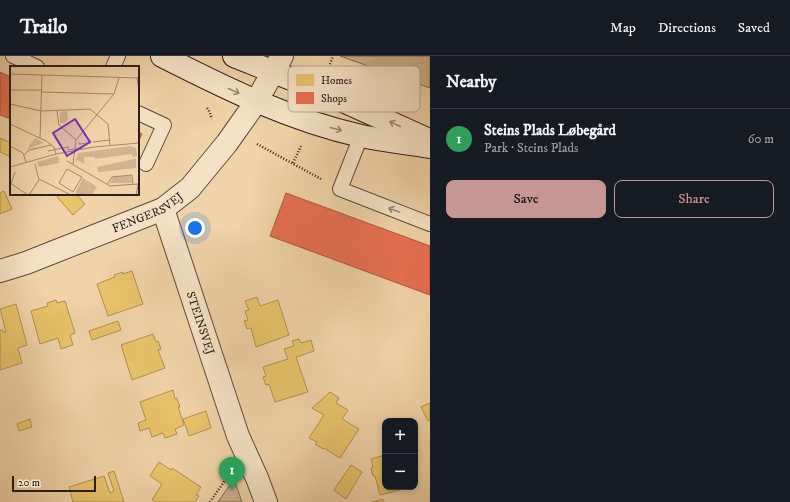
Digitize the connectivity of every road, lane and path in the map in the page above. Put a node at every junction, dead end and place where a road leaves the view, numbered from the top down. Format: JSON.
{"nodes":[{"id":1,"x":13,"y":56,"type":"edge"},
{"id":2,"x":118,"y":56,"type":"edge"},
{"id":3,"x":162,"y":56,"type":"edge"},
{"id":4,"x":234,"y":56,"type":"edge"},
{"id":5,"x":277,"y":64,"type":"edge"},
{"id":6,"x":35,"y":66,"type":"edge"},
{"id":7,"x":113,"y":66,"type":"edge"},
{"id":8,"x":288,"y":70,"type":"edge"},
{"id":9,"x":256,"y":102,"type":"junction"},
{"id":10,"x":369,"y":112,"type":"edge"},
{"id":11,"x":139,"y":113,"type":"edge"},
{"id":12,"x":361,"y":136,"type":"junction"},
{"id":13,"x":430,"y":141,"type":"edge"},
{"id":14,"x":430,"y":147,"type":"edge"},
{"id":15,"x":146,"y":164,"type":"dead end"},
{"id":16,"x":163,"y":209,"type":"junction"},
{"id":17,"x":430,"y":224,"type":"edge"},
{"id":18,"x":0,"y":271,"type":"edge"},
{"id":19,"x":266,"y":502,"type":"edge"}],
"edges":[{"from":1,"to":6,"type":"lane"},
{"from":2,"to":7,"type":"lane"},
{"from":3,"to":9,"type":"street","one_way":true},
{"from":4,"to":5,"type":"street"},
{"from":8,"to":5,"type":"street","one_way":true},
{"from":5,"to":9,"type":"street","name":"FENGERSVEJ"},
{"from":9,"to":12,"type":"street","one_way":true},
{"from":9,"to":16,"type":"street","name":"FENGERSVEJ"},
{"from":13,"to":10,"type":"street","one_way":true},
{"from":11,"to":15,"type":"lane"},
{"from":12,"to":14,"type":"street"},
{"from":17,"to":12,"type":"lane","one_way":true},
{"from":16,"to":18,"type":"street","name":"FENGERSVEJ"},
{"from":16,"to":19,"type":"street","name":"STEINSVEJ"}]}
